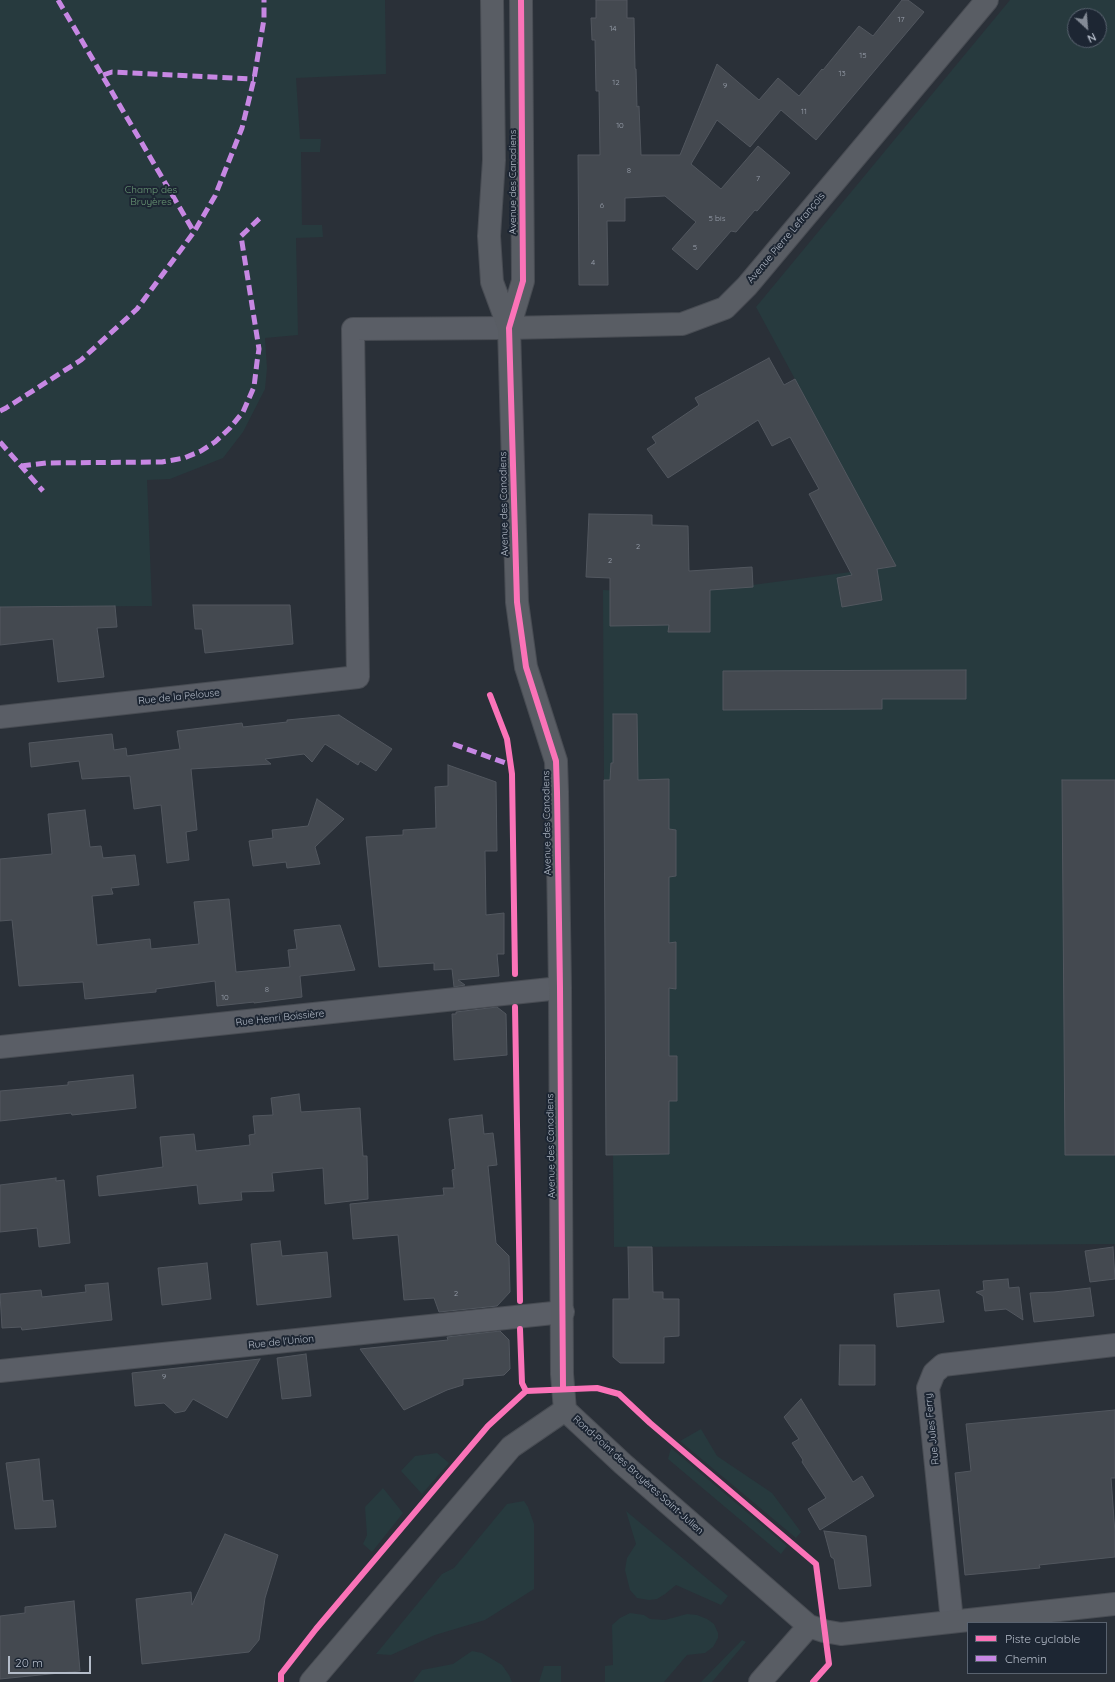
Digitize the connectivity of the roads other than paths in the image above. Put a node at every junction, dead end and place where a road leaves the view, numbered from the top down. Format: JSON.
{"nodes":[{"id":1,"x":492,"y":0,"type":"edge"},
{"id":2,"x":521,"y":0,"type":"edge"},
{"id":3,"x":987,"y":0,"type":"edge"},
{"id":4,"x":509,"y":328,"type":"junction"},
{"id":5,"x":0,"y":717,"type":"edge"},
{"id":6,"x":560,"y":988,"type":"junction"},
{"id":7,"x":0,"y":1047,"type":"edge"},
{"id":8,"x":563,"y":1312,"type":"junction"},
{"id":9,"x":1115,"y":1345,"type":"edge"},
{"id":10,"x":0,"y":1372,"type":"edge"},
{"id":11,"x":565,"y":1410,"type":"junction"},
{"id":12,"x":1115,"y":1604,"type":"edge"},
{"id":13,"x":952,"y":1621,"type":"junction"},
{"id":14,"x":809,"y":1626,"type":"junction"},
{"id":15,"x":311,"y":1682,"type":"edge"},
{"id":16,"x":760,"y":1682,"type":"edge"}],
"edges":[{"from":1,"to":4,"type":"main road","name":"Avenue des Canadiens"},
{"from":2,"to":4,"type":"main road","name":"Avenue des Canadiens"},
{"from":3,"to":4,"type":"main road","name":"Avenue Pierre Lefrançois"},
{"from":4,"to":5,"type":"street","name":"Rue de la Pelouse"},
{"from":4,"to":6,"type":"main road","name":"Avenue des Canadiens"},
{"from":6,"to":7,"type":"street","name":"Rue Henri Boissière"},
{"from":6,"to":8,"type":"main road","name":"Avenue des Canadiens"},
{"from":8,"to":10,"type":"street","name":"Rue de l'Union"},
{"from":8,"to":11,"type":"main road","name":"Avenue des Canadiens"},
{"from":9,"to":13,"type":"street","name":"Rue Jules Ferry"},
{"from":11,"to":14,"type":"main road","name":"Rond-Point des Bruyères Saint-Julien"},
{"from":11,"to":15,"type":"main road","name":"Rond-Point des Bruyères Saint-Julien"},
{"from":12,"to":13,"type":"main road"},
{"from":13,"to":14,"type":"main road"},
{"from":14,"to":16,"type":"main road"}]}
